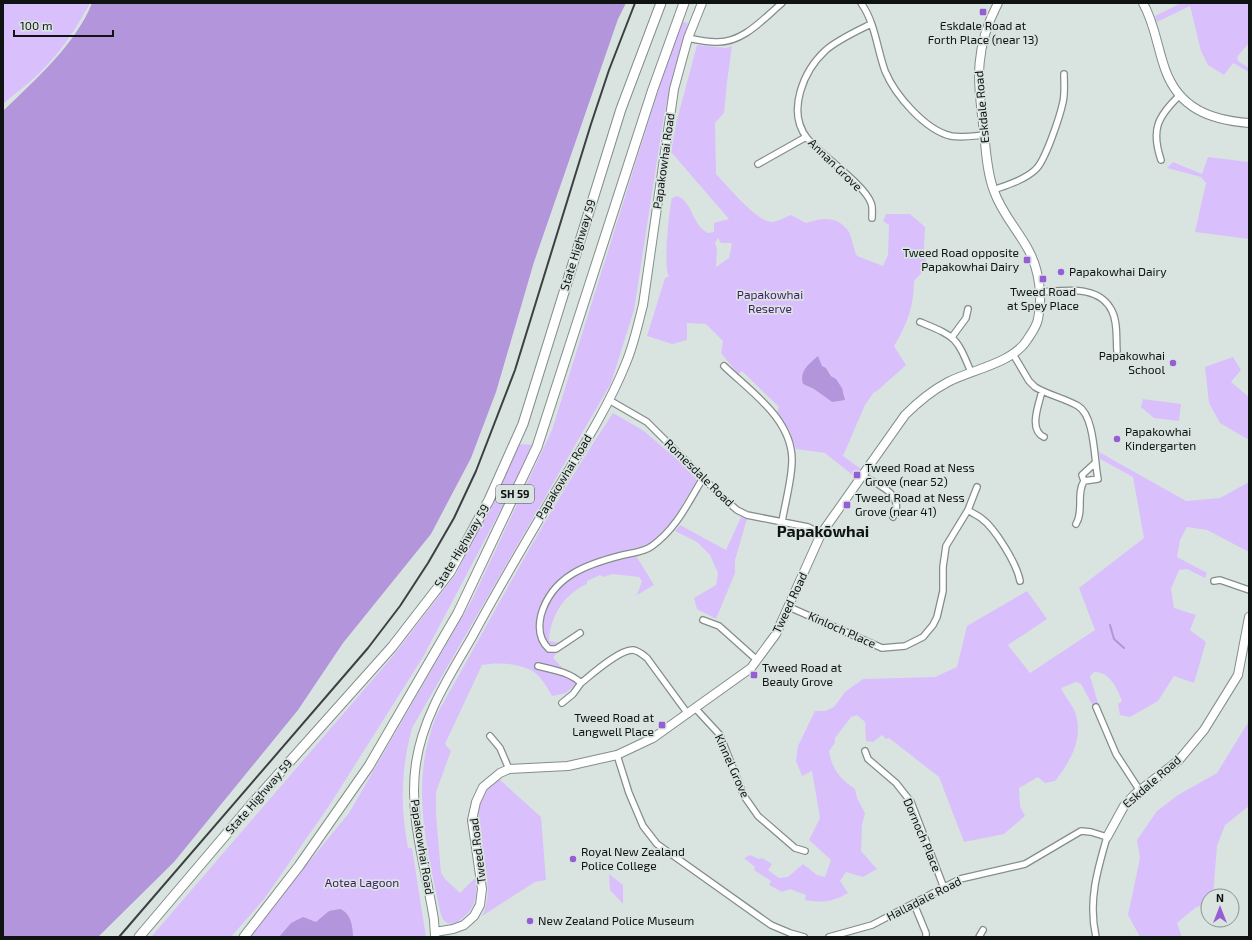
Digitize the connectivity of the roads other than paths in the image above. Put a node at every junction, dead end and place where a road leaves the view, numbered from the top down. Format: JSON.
{"nodes":[{"id":1,"x":661,"y":3,"type":"edge"},
{"id":2,"x":684,"y":3,"type":"edge"},
{"id":3,"x":702,"y":3,"type":"edge"},
{"id":4,"x":782,"y":3,"type":"edge"},
{"id":5,"x":860,"y":3,"type":"edge"},
{"id":6,"x":998,"y":3,"type":"edge"},
{"id":7,"x":1143,"y":3,"type":"edge"},
{"id":8,"x":871,"y":24,"type":"junction"},
{"id":9,"x":688,"y":38,"type":"junction"},
{"id":10,"x":1064,"y":74,"type":"dead end"},
{"id":11,"x":1180,"y":95,"type":"junction"},
{"id":12,"x":1249,"y":123,"type":"edge"},
{"id":13,"x":984,"y":135,"type":"junction"},
{"id":14,"x":806,"y":137,"type":"junction"},
{"id":15,"x":1161,"y":160,"type":"dead end"},
{"id":16,"x":758,"y":164,"type":"dead end"},
{"id":17,"x":993,"y":190,"type":"junction"},
{"id":18,"x":872,"y":218,"type":"dead end"},
{"id":19,"x":1040,"y":292,"type":"junction"},
{"id":20,"x":968,"y":309,"type":"dead end"},
{"id":21,"x":920,"y":322,"type":"dead end"},
{"id":22,"x":952,"y":337,"type":"junction"},
{"id":23,"x":1116,"y":351,"type":"dead end"},
{"id":24,"x":1013,"y":354,"type":"junction"},
{"id":25,"x":724,"y":366,"type":"dead end"},
{"id":26,"x":971,"y":372,"type":"junction"},
{"id":27,"x":1042,"y":391,"type":"junction"},
{"id":28,"x":609,"y":400,"type":"junction"},
{"id":29,"x":1044,"y":437,"type":"dead end"},
{"id":30,"x":1095,"y":463,"type":"junction"},
{"id":31,"x":862,"y":476,"type":"junction"},
{"id":32,"x":703,"y":478,"type":"junction"},
{"id":33,"x":1084,"y":481,"type":"junction"},
{"id":34,"x":977,"y":487,"type":"dead end"},
{"id":35,"x":968,"y":510,"type":"junction"},
{"id":36,"x":893,"y":517,"type":"dead end"},
{"id":37,"x":782,"y":522,"type":"junction"},
{"id":38,"x":1076,"y":524,"type":"dead end"},
{"id":39,"x":820,"y":534,"type":"junction"},
{"id":40,"x":1020,"y":581,"type":"dead end"},
{"id":41,"x":1214,"y":581,"type":"dead end"},
{"id":42,"x":1249,"y":590,"type":"edge"},
{"id":43,"x":790,"y":607,"type":"junction"},
{"id":44,"x":1249,"y":617,"type":"edge"},
{"id":45,"x":703,"y":620,"type":"dead end"},
{"id":46,"x":580,"y":633,"type":"dead end"},
{"id":47,"x":757,"y":660,"type":"junction"},
{"id":48,"x":538,"y":666,"type":"dead end"},
{"id":49,"x":581,"y":683,"type":"junction"},
{"id":50,"x":562,"y":703,"type":"dead end"},
{"id":51,"x":1096,"y":707,"type":"dead end"},
{"id":52,"x":696,"y":708,"type":"junction"},
{"id":53,"x":688,"y":714,"type":"junction"},
{"id":54,"x":490,"y":736,"type":"dead end"},
{"id":55,"x":865,"y":751,"type":"dead end"},
{"id":56,"x":617,"y":755,"type":"junction"},
{"id":57,"x":509,"y":769,"type":"junction"},
{"id":58,"x":1140,"y":791,"type":"junction"},
{"id":59,"x":1107,"y":837,"type":"junction"},
{"id":60,"x":805,"y":851,"type":"dead end"},
{"id":61,"x":944,"y":888,"type":"junction"},
{"id":62,"x":914,"y":904,"type":"junction"},
{"id":63,"x":983,"y":930,"type":"dead end"},
{"id":64,"x":435,"y":935,"type":"edge"},
{"id":65,"x":139,"y":937,"type":"edge"},
{"id":66,"x":244,"y":937,"type":"edge"},
{"id":67,"x":804,"y":937,"type":"edge"},
{"id":68,"x":828,"y":937,"type":"edge"},
{"id":69,"x":926,"y":937,"type":"edge"},
{"id":70,"x":979,"y":937,"type":"edge"},
{"id":71,"x":1096,"y":937,"type":"edge"}],
"edges":[{"from":1,"to":65,"type":"main road","name":"State Highway 59","number":"SH 59"},
{"from":2,"to":66,"type":"main road","name":"State Highway 59","number":"SH 59"},
{"from":3,"to":9,"type":"street","name":"Papakowhai Road"},
{"from":4,"to":9,"type":"street"},
{"from":5,"to":8,"type":"street"},
{"from":6,"to":13,"type":"street","name":"Eskdale Road"},
{"from":7,"to":11,"type":"street"},
{"from":8,"to":13,"type":"street"},
{"from":8,"to":14,"type":"street","name":"Annan Grove"},
{"from":9,"to":28,"type":"street","name":"Papakowhai Road"},
{"from":10,"to":17,"type":"street"},
{"from":11,"to":12,"type":"street"},
{"from":11,"to":15,"type":"street"},
{"from":13,"to":17,"type":"street","name":"Eskdale Road"},
{"from":14,"to":16,"type":"street"},
{"from":14,"to":18,"type":"street","name":"Annan Grove"},
{"from":17,"to":19,"type":"street","name":"Tweed Road"},
{"from":19,"to":23,"type":"street"},
{"from":19,"to":24,"type":"street","name":"Tweed Road"},
{"from":20,"to":22,"type":"street"},
{"from":21,"to":22,"type":"street"},
{"from":22,"to":26,"type":"street"},
{"from":24,"to":26,"type":"street","name":"Tweed Road"},
{"from":24,"to":27,"type":"street"},
{"from":25,"to":37,"type":"street"},
{"from":26,"to":31,"type":"street","name":"Tweed Road"},
{"from":27,"to":29,"type":"street"},
{"from":27,"to":30,"type":"street"},
{"from":28,"to":32,"type":"street","name":"Romesdale Road"},
{"from":28,"to":64,"type":"street","name":"Papakowhai Road"},
{"from":30,"to":33,"type":"street"},
{"from":30,"to":33,"type":"street"},
{"from":31,"to":36,"type":"street"},
{"from":31,"to":39,"type":"street","name":"Tweed Road"},
{"from":32,"to":37,"type":"street","name":"Romesdale Road"},
{"from":32,"to":46,"type":"street"},
{"from":33,"to":38,"type":"street"},
{"from":34,"to":35,"type":"street","name":"Kinloch Place"},
{"from":35,"to":40,"type":"street"},
{"from":35,"to":43,"type":"street","name":"Kinloch Place"},
{"from":37,"to":39,"type":"street","name":"Romesdale Road"},
{"from":39,"to":43,"type":"street","name":"Tweed Road"},
{"from":41,"to":42,"type":"street"},
{"from":43,"to":47,"type":"street","name":"Tweed Road"},
{"from":44,"to":58,"type":"street","name":"Eskdale Road"},
{"from":45,"to":47,"type":"street"},
{"from":47,"to":52,"type":"street","name":"Tweed Road"},
{"from":48,"to":49,"type":"street"},
{"from":49,"to":50,"type":"street"},
{"from":49,"to":53,"type":"street"},
{"from":51,"to":58,"type":"street"},
{"from":52,"to":53,"type":"street","name":"Tweed Road"},
{"from":52,"to":60,"type":"street","name":"Kinnel Grove"},
{"from":53,"to":56,"type":"street","name":"Tweed Road"},
{"from":54,"to":57,"type":"street"},
{"from":55,"to":61,"type":"street","name":"Dornoch Place"},
{"from":56,"to":57,"type":"street","name":"Tweed Road"},
{"from":56,"to":67,"type":"street"},
{"from":57,"to":64,"type":"street","name":"Tweed Road"},
{"from":58,"to":59,"type":"street","name":"Eskdale Road"},
{"from":59,"to":61,"type":"street","name":"Halladale Road"},
{"from":59,"to":71,"type":"street","name":"Eskdale Road"},
{"from":61,"to":62,"type":"street","name":"Halladale Road"},
{"from":62,"to":68,"type":"street","name":"Halladale Road"},
{"from":62,"to":69,"type":"street"},
{"from":63,"to":70,"type":"street"}]}
